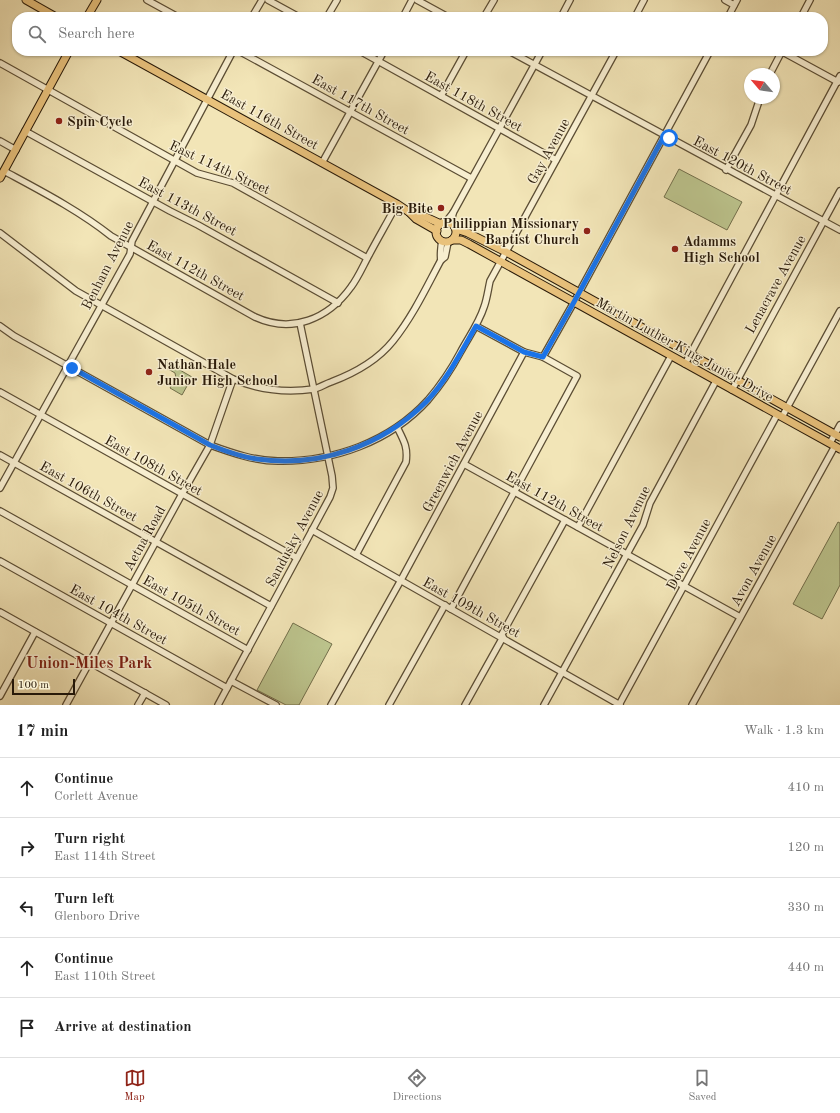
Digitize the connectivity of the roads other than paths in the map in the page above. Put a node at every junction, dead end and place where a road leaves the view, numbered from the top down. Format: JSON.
{"nodes":[{"id":1,"x":26,"y":0,"type":"edge"},
{"id":2,"x":97,"y":0,"type":"edge"},
{"id":3,"x":147,"y":0,"type":"edge"},
{"id":4,"x":262,"y":0,"type":"edge"},
{"id":5,"x":268,"y":0,"type":"edge"},
{"id":6,"x":337,"y":0,"type":"edge"},
{"id":7,"x":412,"y":0,"type":"edge"},
{"id":8,"x":417,"y":0,"type":"edge"},
{"id":9,"x":494,"y":0,"type":"edge"},
{"id":10,"x":570,"y":0,"type":"edge"},
{"id":11,"x":644,"y":0,"type":"edge"},
{"id":12,"x":725,"y":0,"type":"edge"},
{"id":13,"x":810,"y":0,"type":"edge"},
{"id":14,"x":736,"y":3,"type":"edge"},
{"id":15,"x":47,"y":12,"type":"edge"},
{"id":16,"x":90,"y":12,"type":"edge"},
{"id":17,"x":169,"y":12,"type":"edge"},
{"id":18,"x":255,"y":12,"type":"edge"},
{"id":19,"x":290,"y":12,"type":"edge"},
{"id":20,"x":330,"y":12,"type":"edge"},
{"id":21,"x":406,"y":12,"type":"edge"},
{"id":22,"x":439,"y":12,"type":"edge"},
{"id":23,"x":487,"y":12,"type":"edge"},
{"id":24,"x":564,"y":12,"type":"edge"},
{"id":25,"x":638,"y":12,"type":"edge"},
{"id":26,"x":731,"y":12,"type":"edge"},
{"id":27,"x":804,"y":12,"type":"edge"},
{"id":28,"x":66,"y":56,"type":"edge"},
{"id":29,"x":128,"y":56,"type":"edge"},
{"id":30,"x":230,"y":56,"type":"edge"},
{"id":31,"x":248,"y":56,"type":"edge"},
{"id":32,"x":368,"y":56,"type":"edge"},
{"id":33,"x":381,"y":56,"type":"edge"},
{"id":34,"x":463,"y":56,"type":"edge"},
{"id":35,"x":518,"y":56,"type":"edge"},
{"id":36,"x":539,"y":56,"type":"edge"},
{"id":37,"x":613,"y":56,"type":"edge"},
{"id":38,"x":707,"y":56,"type":"edge"},
{"id":39,"x":779,"y":56,"type":"edge"},
{"id":40,"x":791,"y":56,"type":"edge"},
{"id":41,"x":378,"y":62,"type":"junction"},
{"id":42,"x":0,"y":63,"type":"edge"},
{"id":43,"x":534,"y":65,"type":"junction"},
{"id":44,"x":773,"y":68,"type":"edge"},
{"id":45,"x":840,"y":76,"type":"edge"},
{"id":46,"x":838,"y":82,"type":"edge"},
{"id":47,"x":48,"y":90,"type":"junction"},
{"id":48,"x":441,"y":96,"type":"junction"},
{"id":49,"x":591,"y":96,"type":"junction"},
{"id":50,"x":207,"y":99,"type":"junction"},
{"id":51,"x":758,"y":104,"type":"edge"},
{"id":52,"x":350,"y":112,"type":"junction"},
{"id":53,"x":499,"y":128,"type":"junction"},
{"id":54,"x":25,"y":132,"type":"junction"},
{"id":55,"x":664,"y":136,"type":"junction"},
{"id":56,"x":0,"y":141,"type":"edge"},
{"id":57,"x":16,"y":150,"type":"junction"},
{"id":58,"x":175,"y":160,"type":"junction"},
{"id":59,"x":556,"y":160,"type":"junction"},
{"id":60,"x":322,"y":163,"type":"junction"},
{"id":61,"x":726,"y":170,"type":"junction"},
{"id":62,"x":4,"y":171,"type":"junction"},
{"id":63,"x":0,"y":178,"type":"edge"},
{"id":64,"x":471,"y":178,"type":"junction"},
{"id":65,"x":840,"y":191,"type":"edge"},
{"id":66,"x":775,"y":196,"type":"junction"},
{"id":67,"x":153,"y":202,"type":"junction"},
{"id":68,"x":397,"y":204,"type":"junction"},
{"id":69,"x":409,"y":212,"type":"junction"},
{"id":70,"x":824,"y":221,"type":"junction"},
{"id":71,"x":448,"y":225,"type":"junction"},
{"id":72,"x":840,"y":230,"type":"edge"},
{"id":73,"x":437,"y":231,"type":"junction"},
{"id":74,"x":0,"y":233,"type":"edge"},
{"id":75,"x":447,"y":241,"type":"junction"},
{"id":76,"x":131,"y":247,"type":"junction"},
{"id":77,"x":506,"y":252,"type":"junction"},
{"id":78,"x":367,"y":258,"type":"junction"},
{"id":79,"x":500,"y":262,"type":"junction"},
{"id":80,"x":579,"y":294,"type":"junction"},
{"id":81,"x":574,"y":302,"type":"junction"},
{"id":82,"x":338,"y":303,"type":"junction"},
{"id":83,"x":101,"y":306,"type":"junction"},
{"id":84,"x":840,"y":311,"type":"edge"},
{"id":85,"x":300,"y":324,"type":"junction"},
{"id":86,"x":0,"y":326,"type":"edge"},
{"id":87,"x":476,"y":326,"type":"junction"},
{"id":88,"x":524,"y":352,"type":"junction"},
{"id":89,"x":690,"y":354,"type":"junction"},
{"id":90,"x":671,"y":356,"type":"junction"},
{"id":91,"x":543,"y":357,"type":"junction"},
{"id":92,"x":685,"y":364,"type":"junction"},
{"id":93,"x":67,"y":366,"type":"junction"},
{"id":94,"x":233,"y":379,"type":"junction"},
{"id":95,"x":737,"y":380,"type":"junction"},
{"id":96,"x":716,"y":381,"type":"junction"},
{"id":97,"x":315,"y":388,"type":"junction"},
{"id":98,"x":732,"y":390,"type":"junction"},
{"id":99,"x":0,"y":392,"type":"edge"},
{"id":100,"x":787,"y":407,"type":"junction"},
{"id":101,"x":41,"y":414,"type":"junction"},
{"id":102,"x":779,"y":416,"type":"junction"},
{"id":103,"x":840,"y":425,"type":"edge"},
{"id":104,"x":397,"y":427,"type":"junction"},
{"id":105,"x":837,"y":436,"type":"edge"},
{"id":106,"x":210,"y":445,"type":"junction"},
{"id":107,"x":835,"y":446,"type":"edge"},
{"id":108,"x":0,"y":455,"type":"edge"},
{"id":109,"x":328,"y":457,"type":"junction"},
{"id":110,"x":14,"y":463,"type":"junction"},
{"id":111,"x":464,"y":464,"type":"junction"},
{"id":112,"x":0,"y":488,"type":"edge"},
{"id":113,"x":514,"y":491,"type":"junction"},
{"id":114,"x":182,"y":494,"type":"junction"},
{"id":115,"x":0,"y":511,"type":"edge"},
{"id":116,"x":565,"y":520,"type":"junction"},
{"id":117,"x":578,"y":527,"type":"junction"},
{"id":118,"x":312,"y":530,"type":"junction"},
{"id":119,"x":156,"y":542,"type":"junction"},
{"id":120,"x":356,"y":555,"type":"junction"},
{"id":121,"x":627,"y":555,"type":"junction"},
{"id":122,"x":297,"y":558,"type":"junction"},
{"id":123,"x":0,"y":561,"type":"edge"},
{"id":124,"x":401,"y":580,"type":"junction"},
{"id":125,"x":132,"y":585,"type":"junction"},
{"id":126,"x":684,"y":586,"type":"junction"},
{"id":127,"x":445,"y":605,"type":"junction"},
{"id":128,"x":271,"y":606,"type":"junction"},
{"id":129,"x":451,"y":609,"type":"junction"},
{"id":130,"x":0,"y":612,"type":"edge"},
{"id":131,"x":740,"y":617,"type":"junction"},
{"id":132,"x":110,"y":623,"type":"junction"},
{"id":133,"x":35,"y":632,"type":"junction"},
{"id":134,"x":502,"y":637,"type":"junction"},
{"id":135,"x":248,"y":650,"type":"junction"},
{"id":136,"x":89,"y":662,"type":"junction"},
{"id":137,"x":562,"y":671,"type":"junction"},
{"id":138,"x":231,"y":681,"type":"junction"},
{"id":139,"x":228,"y":688,"type":"junction"},
{"id":140,"x":145,"y":693,"type":"junction"},
{"id":141,"x":0,"y":696,"type":"edge"},
{"id":142,"x":66,"y":705,"type":"edge"},
{"id":143,"x":138,"y":705,"type":"edge"},
{"id":144,"x":166,"y":705,"type":"edge"},
{"id":145,"x":218,"y":705,"type":"edge"},
{"id":146,"x":275,"y":705,"type":"edge"},
{"id":147,"x":331,"y":705,"type":"edge"},
{"id":148,"x":389,"y":705,"type":"edge"},
{"id":149,"x":465,"y":705,"type":"edge"},
{"id":150,"x":544,"y":705,"type":"edge"},
{"id":151,"x":620,"y":705,"type":"edge"},
{"id":152,"x":692,"y":705,"type":"edge"}],
"edges":[{"from":1,"to":15,"type":"main road"},
{"from":2,"to":16,"type":"main road"},
{"from":3,"to":17,"type":"street"},
{"from":4,"to":18,"type":"street"},
{"from":5,"to":19,"type":"street"},
{"from":6,"to":20,"type":"street"},
{"from":7,"to":21,"type":"street"},
{"from":8,"to":22,"type":"street"},
{"from":9,"to":23,"type":"street"},
{"from":10,"to":24,"type":"street"},
{"from":11,"to":25,"type":"street"},
{"from":12,"to":14,"type":"street"},
{"from":13,"to":27,"type":"street"},
{"from":14,"to":26,"type":"street"},
{"from":28,"to":47,"type":"main road"},
{"from":29,"to":50,"type":"main road","name":"East 116th Street"},
{"from":30,"to":50,"type":"street","name":"Benham Avenue"},
{"from":31,"to":52,"type":"street","name":"East 117th Street"},
{"from":32,"to":41,"type":"street","name":"East 118th Street"},
{"from":33,"to":41,"type":"street"},
{"from":34,"to":48,"type":"street"},
{"from":35,"to":43,"type":"street","name":"East 120th Street"},
{"from":36,"to":43,"type":"street"},
{"from":37,"to":49,"type":"street","name":"Gay Avenue"},
{"from":38,"to":55,"type":"street"},
{"from":39,"to":44,"type":"street"},
{"from":40,"to":46,"type":"street"},
{"from":41,"to":48,"type":"street","name":"East 118th Street"},
{"from":41,"to":52,"type":"street"},
{"from":42,"to":47,"type":"street","name":"East 114th Street"},
{"from":43,"to":49,"type":"street","name":"East 120th Street"},
{"from":43,"to":53,"type":"street"},
{"from":45,"to":46,"type":"street"},
{"from":46,"to":66,"type":"street"},
{"from":47,"to":54,"type":"main road"},
{"from":47,"to":58,"type":"street","name":"East 114th Street"},
{"from":48,"to":53,"type":"street","name":"East 118th Street"},
{"from":49,"to":55,"type":"street","name":"East 120th Street"},
{"from":49,"to":59,"type":"street","name":"Gay Avenue"},
{"from":50,"to":58,"type":"street","name":"Benham Avenue"},
{"from":50,"to":60,"type":"main road","name":"East 116th Street"},
{"from":51,"to":61,"type":"street"},
{"from":52,"to":60,"type":"street"},
{"from":52,"to":64,"type":"street","name":"East 117th Street"},
{"from":53,"to":59,"type":"street","name":"East 118th Street"},
{"from":53,"to":64,"type":"street"},
{"from":54,"to":57,"type":"main road"},
{"from":54,"to":67,"type":"street","name":"East 113th Street"},
{"from":55,"to":61,"type":"street","name":"East 120th Street"},
{"from":55,"to":80,"type":"street"},
{"from":56,"to":57,"type":"street"},
{"from":57,"to":62,"type":"main road"},
{"from":58,"to":67,"type":"street","name":"Benham Avenue"},
{"from":58,"to":78,"type":"street","name":"East 114th Street"},
{"from":59,"to":77,"type":"street","name":"Gay Avenue"},
{"from":60,"to":68,"type":"main road","name":"East 116th Street"},
{"from":61,"to":66,"type":"street","name":"East 120th Street"},
{"from":62,"to":63,"type":"main road"},
{"from":62,"to":76,"type":"street","name":"East 112th Street"},
{"from":64,"to":71,"type":"street"},
{"from":65,"to":70,"type":"street","name":"Lenacrave Avenue"},
{"from":66,"to":70,"type":"street","name":"East 120th Street"},
{"from":66,"to":89,"type":"street"},
{"from":67,"to":76,"type":"street","name":"Benham Avenue"},
{"from":67,"to":82,"type":"street","name":"East 113th Street"},
{"from":68,"to":69,"type":"main road","name":"East 116th Street"},
{"from":68,"to":78,"type":"street"},
{"from":69,"to":71,"type":"main road","name":"East 116th Street"},
{"from":69,"to":73,"type":"main road","name":"East 116th Street"},
{"from":70,"to":72,"type":"street","name":"East 120th Street"},
{"from":70,"to":95,"type":"street","name":"Lenacrave Avenue"},
{"from":71,"to":73,"type":"main road"},
{"from":71,"to":75,"type":"main road"},
{"from":71,"to":77,"type":"main road","name":"Martin Luther King Junior Drive"},
{"from":73,"to":75,"type":"main road"},
{"from":74,"to":83,"type":"street"},
{"from":75,"to":79,"type":"main road","name":"Martin Luther King Junior Drive"},
{"from":75,"to":97,"type":"street"},
{"from":76,"to":83,"type":"street","name":"Benham Avenue"},
{"from":76,"to":85,"type":"street","name":"East 112th Street"},
{"from":77,"to":79,"type":"street","name":"Gay Avenue"},
{"from":77,"to":80,"type":"main road","name":"Martin Luther King Junior Drive"},
{"from":78,"to":82,"type":"street"},
{"from":79,"to":81,"type":"main road","name":"Martin Luther King Junior Drive"},
{"from":79,"to":87,"type":"street","name":"Gay Avenue"},
{"from":80,"to":81,"type":"street"},
{"from":80,"to":89,"type":"main road","name":"Martin Luther King Junior Drive"},
{"from":81,"to":90,"type":"main road","name":"Martin Luther King Junior Drive"},
{"from":81,"to":91,"type":"street"},
{"from":82,"to":85,"type":"street"},
{"from":83,"to":93,"type":"street","name":"Benham Avenue"},
{"from":83,"to":94,"type":"street"},
{"from":84,"to":100,"type":"street","name":"Dove Avenue"},
{"from":85,"to":97,"type":"street","name":"Sandusky Avenue"},
{"from":86,"to":93,"type":"street","name":"Gay Avenue"},
{"from":87,"to":88,"type":"street"},
{"from":87,"to":104,"type":"street","name":"Gay Avenue"},
{"from":88,"to":91,"type":"street"},
{"from":88,"to":111,"type":"street","name":"Greenwich Avenue"},
{"from":89,"to":92,"type":"street"},
{"from":89,"to":95,"type":"main road","name":"Martin Luther King Junior Drive"},
{"from":90,"to":92,"type":"main road","name":"Martin Luther King Junior Drive"},
{"from":90,"to":117,"type":"street"},
{"from":91,"to":113,"type":"street"},
{"from":92,"to":96,"type":"main road","name":"Martin Luther King Junior Drive"},
{"from":93,"to":101,"type":"street","name":"Benham Avenue"},
{"from":93,"to":106,"type":"street","name":"Gay Avenue"},
{"from":94,"to":97,"type":"street"},
{"from":94,"to":106,"type":"street","name":"Aetna Road"},
{"from":95,"to":98,"type":"street","name":"Lenacrave Avenue"},
{"from":95,"to":100,"type":"main road","name":"Martin Luther King Junior Drive"},
{"from":96,"to":98,"type":"main road","name":"Martin Luther King Junior Drive"},
{"from":96,"to":121,"type":"street","name":"Nelson Avenue"},
{"from":97,"to":109,"type":"street","name":"Sandusky Avenue"},
{"from":98,"to":102,"type":"main road","name":"Martin Luther King Junior Drive"},
{"from":99,"to":101,"type":"street","name":"East 108th Street"},
{"from":100,"to":102,"type":"street","name":"Dove Avenue"},
{"from":100,"to":105,"type":"main road","name":"Martin Luther King Junior Drive"},
{"from":101,"to":110,"type":"street","name":"Benham Avenue"},
{"from":101,"to":114,"type":"street","name":"East 108th Street"},
{"from":102,"to":107,"type":"main road","name":"Martin Luther King Junior Drive"},
{"from":102,"to":126,"type":"street","name":"Dove Avenue"},
{"from":103,"to":105,"type":"street","name":"Avon Avenue"},
{"from":104,"to":109,"type":"street","name":"Gay Avenue"},
{"from":104,"to":120,"type":"street"},
{"from":105,"to":107,"type":"street","name":"Avon Avenue"},
{"from":106,"to":109,"type":"street","name":"Gay Avenue"},
{"from":106,"to":114,"type":"street","name":"Aetna Road"},
{"from":107,"to":131,"type":"street","name":"Avon Avenue"},
{"from":108,"to":110,"type":"street","name":"East 106th Street"},
{"from":109,"to":118,"type":"street","name":"Sandusky Avenue"},
{"from":110,"to":112,"type":"street","name":"Benham Avenue"},
{"from":110,"to":119,"type":"street","name":"East 106th Street"},
{"from":111,"to":113,"type":"street","name":"East 112th Street"},
{"from":111,"to":124,"type":"street","name":"Greenwich Avenue"},
{"from":113,"to":116,"type":"street","name":"East 112th Street"},
{"from":113,"to":129,"type":"street"},
{"from":114,"to":119,"type":"street","name":"Aetna Road"},
{"from":114,"to":122,"type":"street","name":"East 108th Street"},
{"from":115,"to":125,"type":"street","name":"East 105th Street"},
{"from":116,"to":117,"type":"street","name":"East 112th Street"},
{"from":116,"to":134,"type":"street"},
{"from":117,"to":121,"type":"street","name":"East 112th Street"},
{"from":118,"to":120,"type":"street","name":"East 109th Street"},
{"from":118,"to":122,"type":"street","name":"Sandusky Avenue"},
{"from":119,"to":125,"type":"street","name":"Aetna Road"},
{"from":119,"to":128,"type":"street","name":"East 106th Street"},
{"from":120,"to":124,"type":"street","name":"East 109th Street"},
{"from":121,"to":126,"type":"street","name":"East 112th Street"},
{"from":121,"to":137,"type":"street","name":"Nelson Avenue"},
{"from":122,"to":128,"type":"street","name":"Sandusky Avenue"},
{"from":123,"to":132,"type":"street","name":"East 104th Street"},
{"from":124,"to":127,"type":"street","name":"East 109th Street"},
{"from":124,"to":147,"type":"street","name":"Greenwich Avenue"},
{"from":125,"to":132,"type":"street","name":"Aetna Road"},
{"from":125,"to":135,"type":"street","name":"East 105th Street"},
{"from":126,"to":131,"type":"street","name":"East 112th Street"},
{"from":126,"to":151,"type":"street","name":"Dove Avenue"},
{"from":127,"to":129,"type":"street","name":"East 109th Street"},
{"from":127,"to":148,"type":"street"},
{"from":128,"to":135,"type":"street","name":"Sandusky Avenue"},
{"from":129,"to":134,"type":"street","name":"East 109th Street"},
{"from":130,"to":133,"type":"street"},
{"from":131,"to":152,"type":"street","name":"Avon Avenue"},
{"from":132,"to":136,"type":"street","name":"Aetna Road"},
{"from":132,"to":139,"type":"street","name":"East 104th Street"},
{"from":133,"to":136,"type":"street"},
{"from":133,"to":141,"type":"street"},
{"from":134,"to":137,"type":"street","name":"East 109th Street"},
{"from":134,"to":149,"type":"street"},
{"from":135,"to":138,"type":"street","name":"Sandusky Avenue"},
{"from":136,"to":140,"type":"street"},
{"from":136,"to":142,"type":"street","name":"Aetna Road"},
{"from":137,"to":150,"type":"street","name":"Nelson Avenue"},
{"from":137,"to":151,"type":"street","name":"East 109th Street"},
{"from":138,"to":139,"type":"street","name":"Sandusky Avenue"},
{"from":138,"to":146,"type":"street"},
{"from":139,"to":145,"type":"street","name":"Sandusky Avenue"},
{"from":140,"to":143,"type":"street"},
{"from":140,"to":144,"type":"street"}]}
